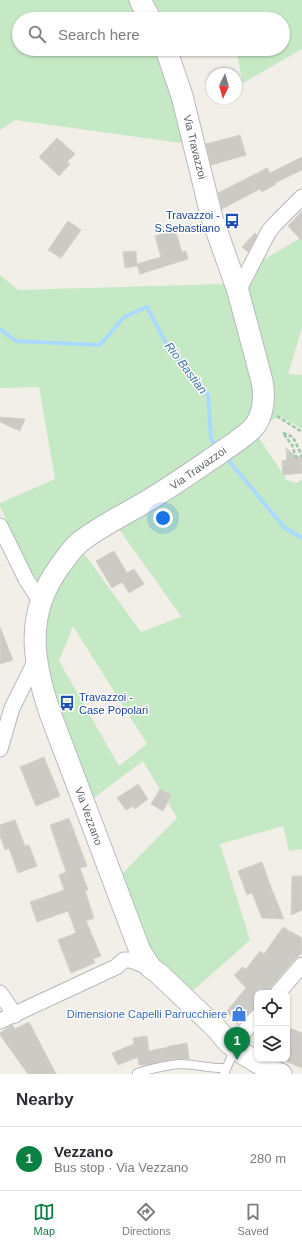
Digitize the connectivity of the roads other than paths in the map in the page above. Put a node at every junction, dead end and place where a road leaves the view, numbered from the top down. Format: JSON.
{"nodes":[{"id":1,"x":140,"y":0,"type":"edge"},
{"id":2,"x":146,"y":12,"type":"edge"},
{"id":3,"x":168,"y":56,"type":"edge"},
{"id":4,"x":302,"y":197,"type":"edge"},
{"id":5,"x":238,"y":291,"type":"junction"},
{"id":6,"x":0,"y":526,"type":"edge"},
{"id":7,"x":40,"y":601,"type":"junction"},
{"id":8,"x":36,"y":660,"type":"junction"},
{"id":9,"x":0,"y":749,"type":"edge"},
{"id":10,"x":302,"y":965,"type":"edge"},
{"id":11,"x":151,"y":968,"type":"junction"},
{"id":12,"x":281,"y":990,"type":"edge"},
{"id":13,"x":0,"y":993,"type":"edge"},
{"id":14,"x":16,"y":1015,"type":"junction"},
{"id":15,"x":0,"y":1021,"type":"edge"},
{"id":16,"x":254,"y":1021,"type":"edge"},
{"id":17,"x":232,"y":1045,"type":"junction"},
{"id":18,"x":196,"y":1065,"type":"junction"},
{"id":19,"x":225,"y":1071,"type":"edge"},
{"id":20,"x":137,"y":1073,"type":"dead end"},
{"id":21,"x":195,"y":1074,"type":"edge"},
{"id":22,"x":282,"y":1074,"type":"edge"}],
"edges":[{"from":1,"to":2,"type":"street"},
{"from":3,"to":5,"type":"street","name":"Via Travazzoi"},
{"from":4,"to":5,"type":"street"},
{"from":5,"to":7,"type":"street","name":"Via Travazzoi"},
{"from":6,"to":7,"type":"street"},
{"from":7,"to":8,"type":"street","name":"Via Vezzano"},
{"from":8,"to":9,"type":"street","name":"Via Vezzano"},
{"from":8,"to":11,"type":"street","name":"Via Vezzano"},
{"from":10,"to":12,"type":"street"},
{"from":11,"to":14,"type":"street","name":"Via Vezzano"},
{"from":11,"to":17,"type":"street","name":"Via Vezzano"},
{"from":13,"to":14,"type":"street"},
{"from":14,"to":15,"type":"street","name":"Via Vezzano"},
{"from":16,"to":17,"type":"street"},
{"from":17,"to":19,"type":"lane"},
{"from":17,"to":22,"type":"street","name":"Via Vezzano"},
{"from":18,"to":19,"type":"lane"},
{"from":18,"to":20,"type":"lane"},
{"from":18,"to":21,"type":"lane"}]}
